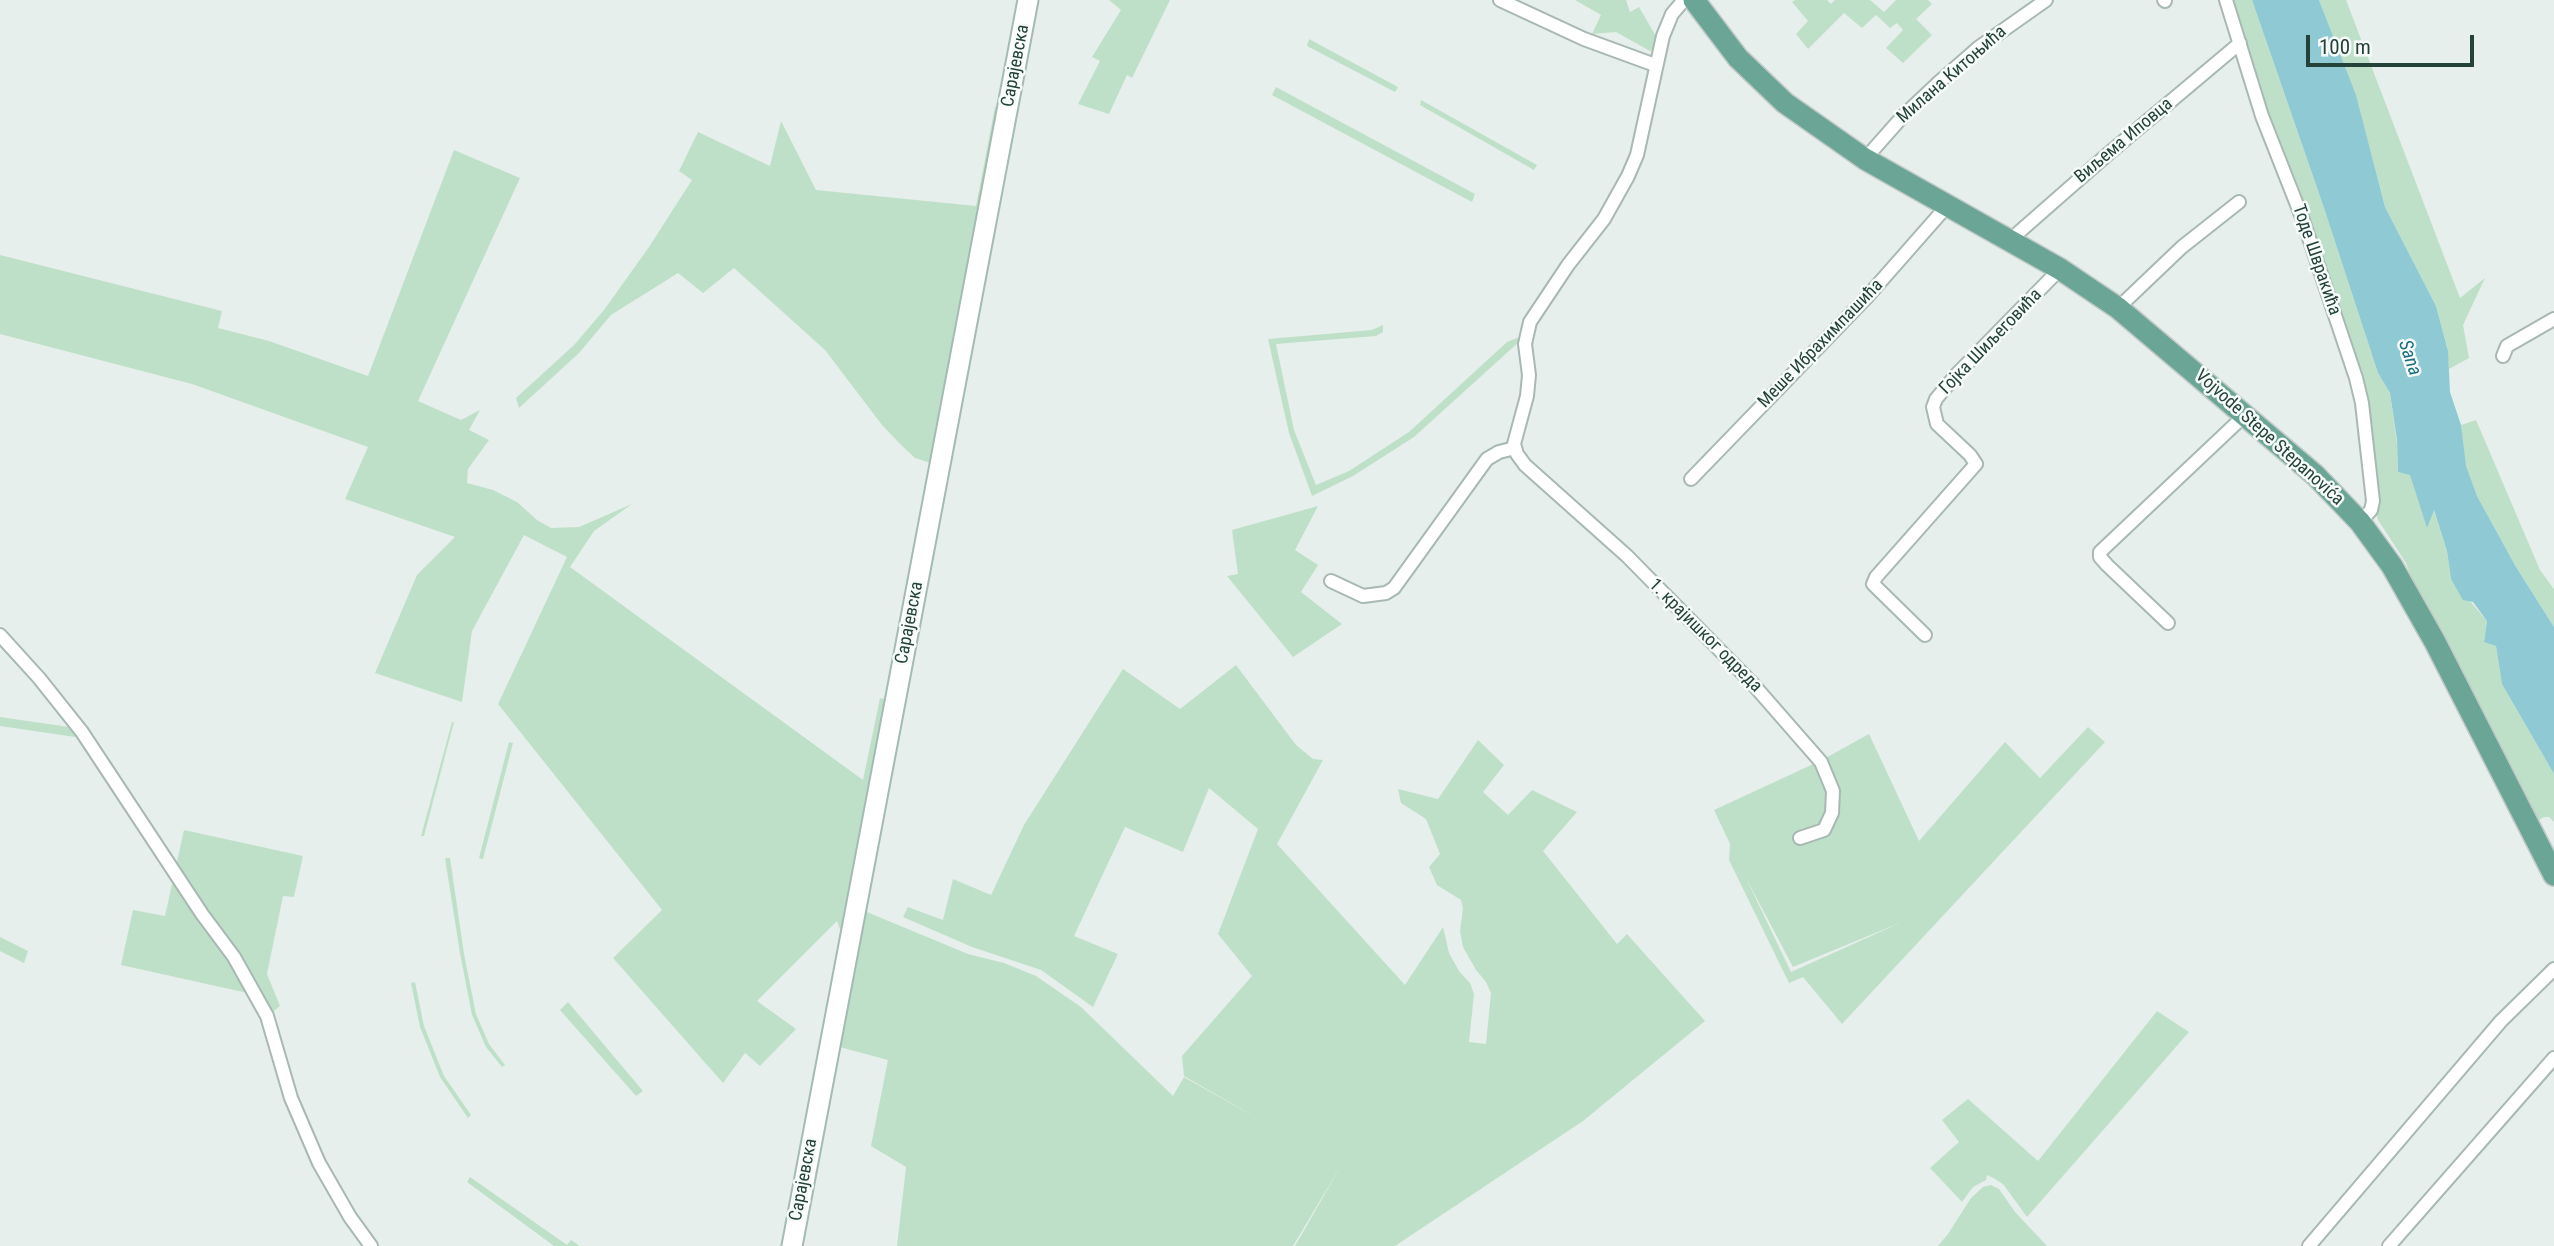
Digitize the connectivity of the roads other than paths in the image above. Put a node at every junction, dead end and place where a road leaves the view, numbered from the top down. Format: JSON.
{"nodes":[{"id":1,"x":1028,"y":0,"type":"edge"},
{"id":2,"x":1500,"y":0,"type":"edge"},
{"id":3,"x":1684,"y":0,"type":"edge"},
{"id":4,"x":1694,"y":0,"type":"edge"},
{"id":5,"x":2046,"y":0,"type":"edge"},
{"id":6,"x":2227,"y":0,"type":"edge"},
{"id":7,"x":2240,"y":43,"type":"junction"},
{"id":8,"x":1655,"y":65,"type":"junction"},
{"id":9,"x":1865,"y":159,"type":"junction"},
{"id":10,"x":2239,"y":202,"type":"dead end"},
{"id":11,"x":1947,"y":206,"type":"junction"},
{"id":12,"x":2010,"y":240,"type":"junction"},
{"id":13,"x":2060,"y":269,"type":"junction"},
{"id":14,"x":2118,"y":308,"type":"junction"},
{"id":15,"x":2554,"y":319,"type":"edge"},
{"id":16,"x":2503,"y":356,"type":"dead end"},
{"id":17,"x":2245,"y":415,"type":"junction"},
{"id":18,"x":1515,"y":448,"type":"junction"},
{"id":19,"x":1691,"y":479,"type":"dead end"},
{"id":20,"x":2360,"y":522,"type":"junction"},
{"id":21,"x":1331,"y":581,"type":"dead end"},
{"id":22,"x":2168,"y":623,"type":"dead end"},
{"id":23,"x":0,"y":635,"type":"edge"},
{"id":24,"x":1925,"y":635,"type":"dead end"},
{"id":25,"x":1800,"y":838,"type":"dead end"},
{"id":26,"x":2554,"y":874,"type":"edge"},
{"id":27,"x":2554,"y":970,"type":"edge"},
{"id":28,"x":2554,"y":1058,"type":"edge"},
{"id":29,"x":372,"y":1246,"type":"edge"},
{"id":30,"x":792,"y":1246,"type":"edge"},
{"id":31,"x":2309,"y":1246,"type":"edge"},
{"id":32,"x":2389,"y":1246,"type":"edge"}],
"edges":[{"from":1,"to":30,"type":"main road","name":"Сарајевска"},
{"from":2,"to":8,"type":"street"},
{"from":3,"to":8,"type":"street"},
{"from":4,"to":9,"type":"main road","name":"Vojvode Stepe Stepanovića"},
{"from":5,"to":9,"type":"street","name":"Милана Китоњића"},
{"from":6,"to":7,"type":"street","name":"Тоде Швракића"},
{"from":7,"to":12,"type":"street","name":"Виљема Иповца"},
{"from":7,"to":20,"type":"street","name":"Тоде Швракића"},
{"from":8,"to":18,"type":"street"},
{"from":9,"to":11,"type":"main road","name":"Vojvode Stepe Stepanovića"},
{"from":10,"to":14,"type":"street"},
{"from":11,"to":12,"type":"main road","name":"Vojvode Stepe Stepanovića"},
{"from":11,"to":19,"type":"street","name":"Меше Ибрахимпашића"},
{"from":12,"to":13,"type":"main road","name":"Vojvode Stepe Stepanovića"},
{"from":13,"to":14,"type":"main road","name":"Vojvode Stepe Stepanovića"},
{"from":13,"to":24,"type":"street","name":"Гојка Шиљеговића"},
{"from":14,"to":17,"type":"main road","name":"Vojvode Stepe Stepanovića"},
{"from":15,"to":16,"type":"street"},
{"from":17,"to":20,"type":"main road","name":"Vojvode Stepe Stepanovića"},
{"from":17,"to":22,"type":"street"},
{"from":18,"to":21,"type":"street"},
{"from":18,"to":25,"type":"street","name":"1. крајишког одреда"},
{"from":20,"to":26,"type":"main road","name":"Vojvode Stepe Stepanovića"},
{"from":23,"to":29,"type":"street"},
{"from":27,"to":31,"type":"street"},
{"from":28,"to":32,"type":"street"}]}
